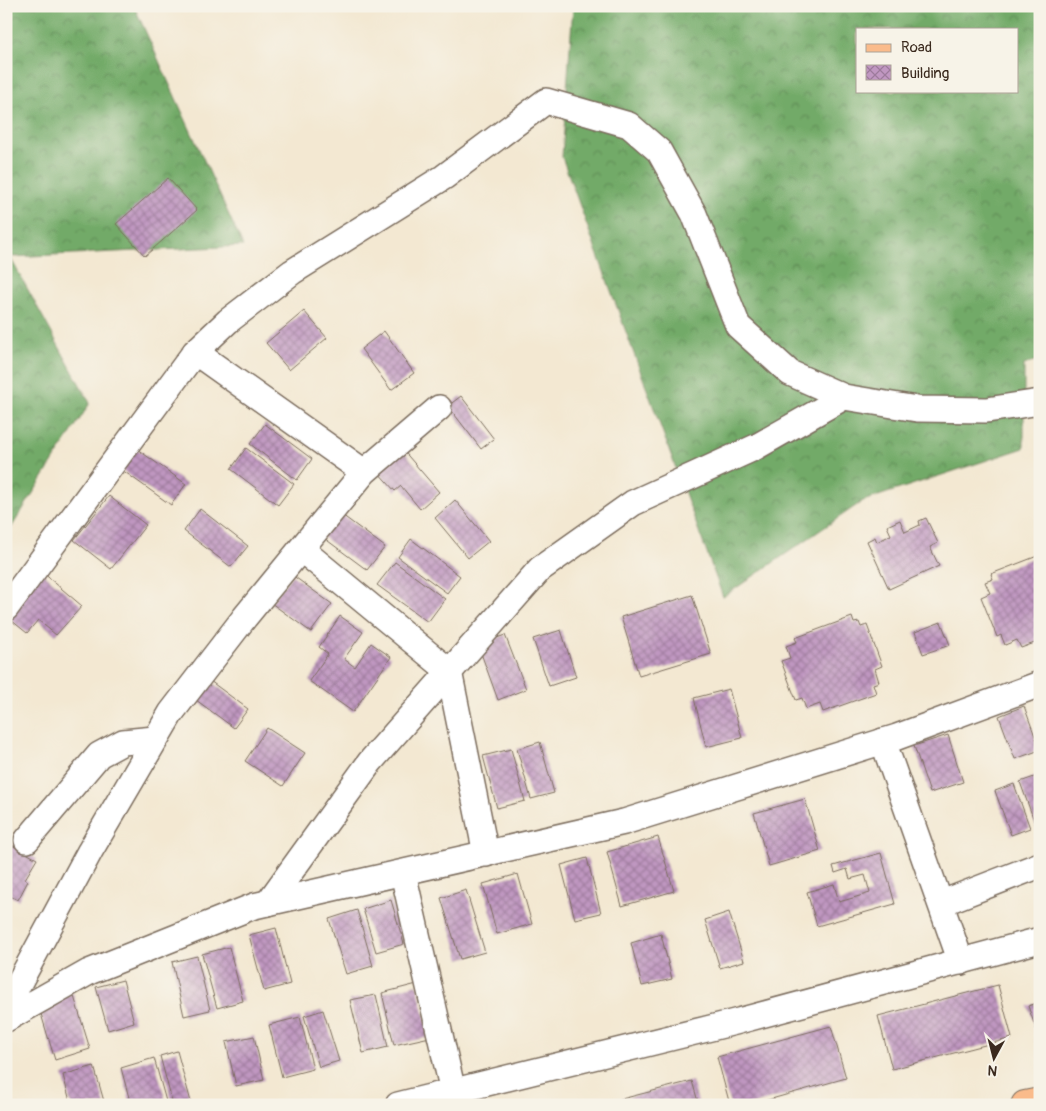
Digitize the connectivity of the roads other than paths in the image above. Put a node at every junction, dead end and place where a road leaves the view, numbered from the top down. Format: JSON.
{"nodes":[{"id":1,"x":195,"y":352,"type":"junction"},
{"id":2,"x":844,"y":397,"type":"junction"},
{"id":3,"x":1040,"y":402,"type":"edge"},
{"id":4,"x":439,"y":408,"type":"dead end"},
{"id":5,"x":364,"y":472,"type":"junction"},
{"id":6,"x":301,"y":549,"type":"junction"},
{"id":7,"x":6,"y":608,"type":"edge"},
{"id":8,"x":449,"y":671,"type":"junction"},
{"id":9,"x":1040,"y":684,"type":"edge"},
{"id":10,"x":155,"y":739,"type":"junction"},
{"id":11,"x":883,"y":741,"type":"junction"},
{"id":12,"x":27,"y":840,"type":"dead end"},
{"id":13,"x":486,"y":854,"type":"junction"},
{"id":14,"x":1040,"y":865,"type":"edge"},
{"id":15,"x":403,"y":873,"type":"junction"},
{"id":16,"x":268,"y":903,"type":"junction"},
{"id":17,"x":942,"y":903,"type":"junction"},
{"id":18,"x":1040,"y":940,"type":"edge"},
{"id":19,"x":961,"y":962,"type":"junction"},
{"id":20,"x":6,"y":1007,"type":"edge"},
{"id":21,"x":6,"y":1019,"type":"edge"},
{"id":22,"x":454,"y":1098,"type":"edge"},
{"id":23,"x":1040,"y":1102,"type":"edge"},
{"id":24,"x":398,"y":1105,"type":"edge"},
{"id":25,"x":1025,"y":1105,"type":"edge"}],
"edges":[{"from":1,"to":2,"type":"street"},
{"from":1,"to":5,"type":"street"},
{"from":1,"to":7,"type":"street"},
{"from":2,"to":3,"type":"street"},
{"from":2,"to":8,"type":"street"},
{"from":4,"to":5,"type":"street"},
{"from":5,"to":6,"type":"street"},
{"from":6,"to":8,"type":"street"},
{"from":6,"to":10,"type":"street"},
{"from":8,"to":13,"type":"street"},
{"from":8,"to":16,"type":"street"},
{"from":9,"to":11,"type":"street"},
{"from":10,"to":12,"type":"street"},
{"from":10,"to":20,"type":"street"},
{"from":11,"to":13,"type":"street"},
{"from":11,"to":17,"type":"street"},
{"from":13,"to":15,"type":"street"},
{"from":14,"to":17,"type":"street"},
{"from":15,"to":16,"type":"street"},
{"from":15,"to":22,"type":"street"},
{"from":16,"to":21,"type":"street"},
{"from":17,"to":19,"type":"street"},
{"from":18,"to":19,"type":"street"},
{"from":19,"to":22,"type":"street"},
{"from":22,"to":24,"type":"street"},
{"from":23,"to":25,"type":"main road"}]}
